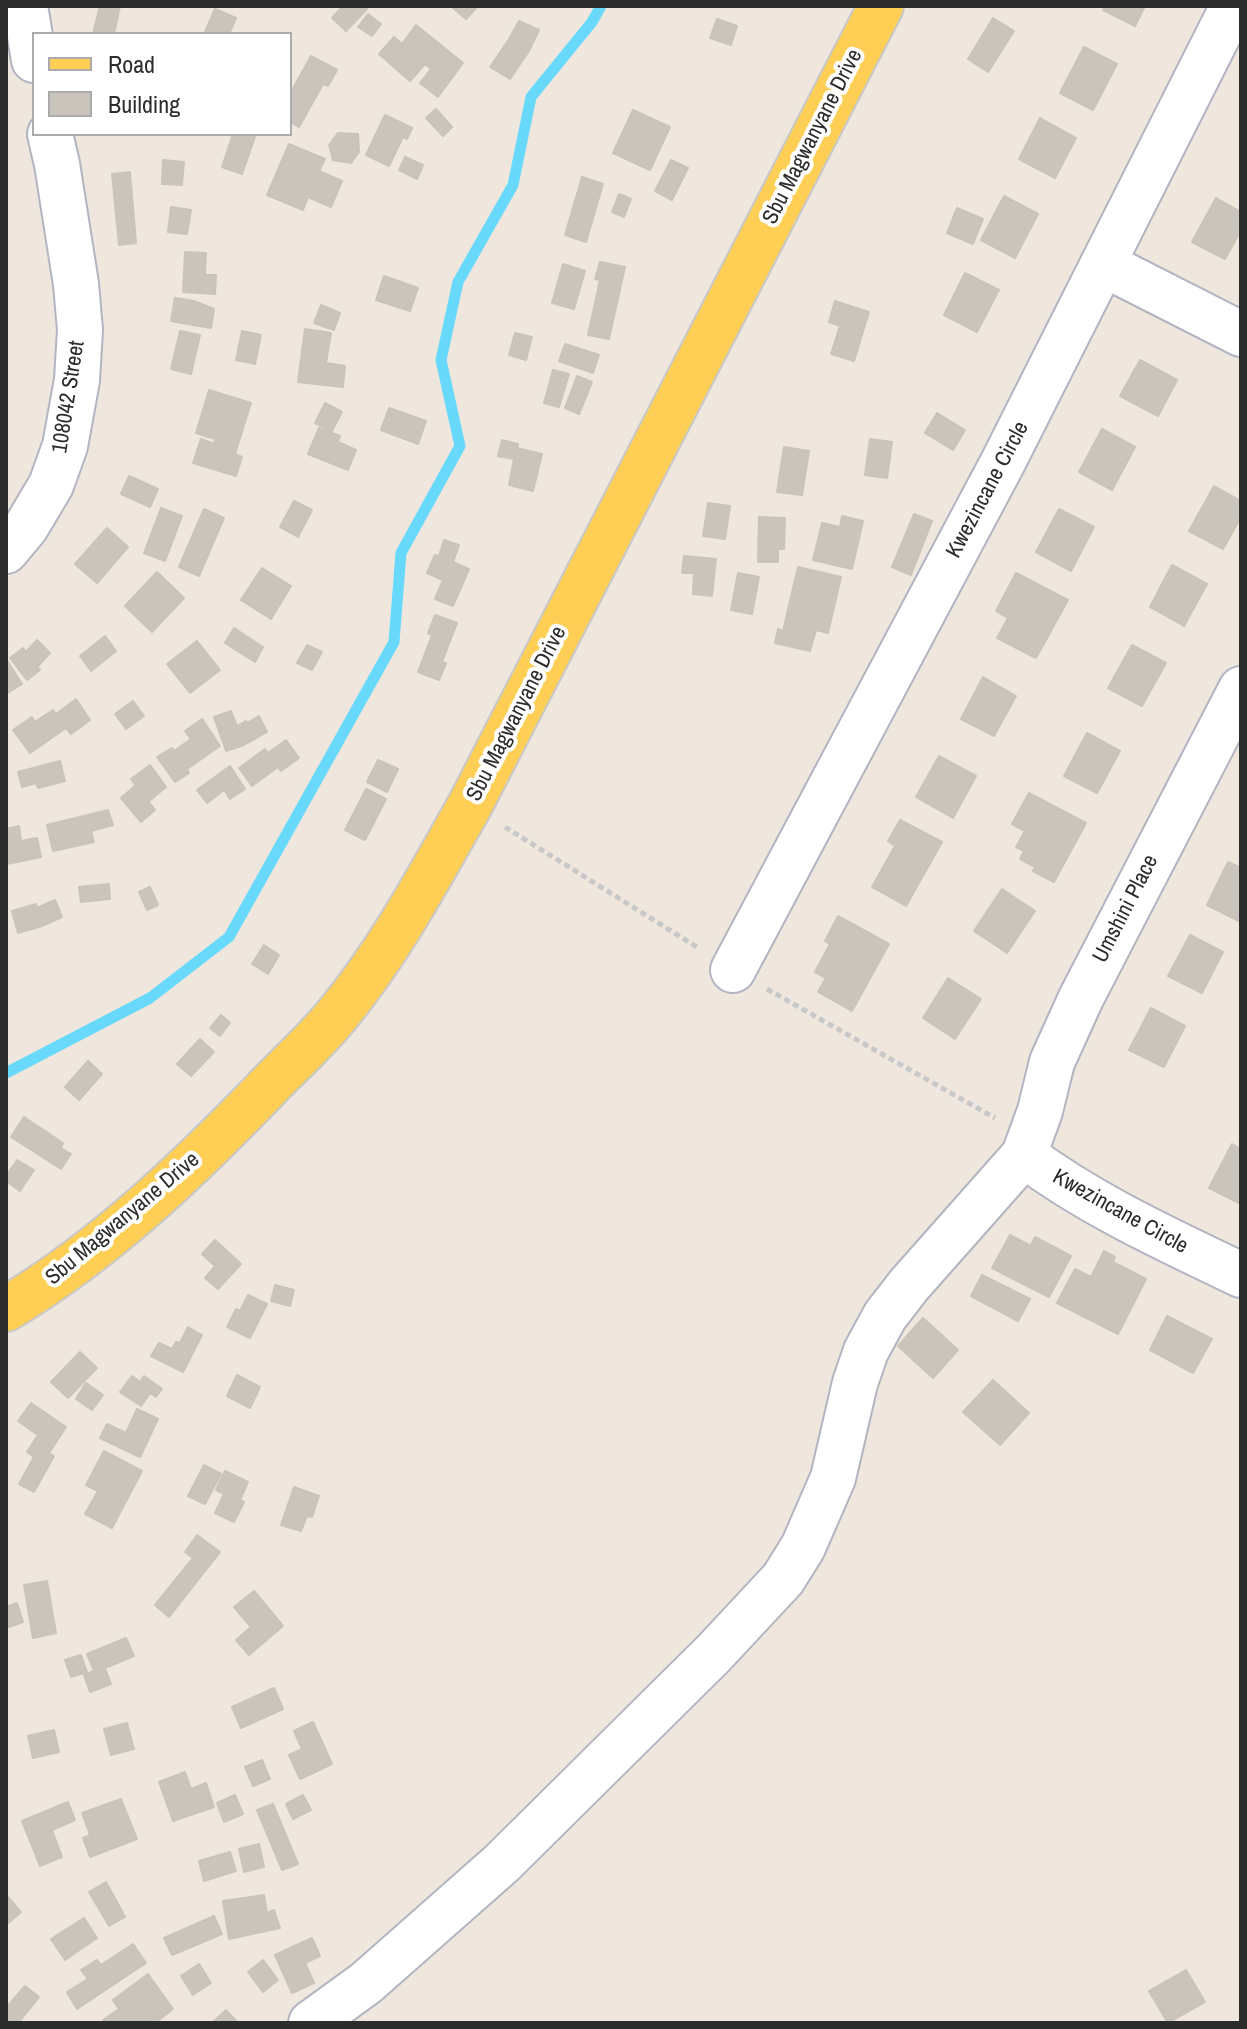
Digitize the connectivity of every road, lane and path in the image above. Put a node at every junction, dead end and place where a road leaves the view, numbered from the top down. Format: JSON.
{"nodes":[{"id":1,"x":25,"y":6,"type":"edge"},
{"id":2,"x":881,"y":6,"type":"edge"},
{"id":3,"x":1233,"y":6,"type":"edge"},
{"id":4,"x":32,"y":48,"type":"edge"},
{"id":5,"x":50,"y":136,"type":"edge"},
{"id":6,"x":1103,"y":264,"type":"junction"},
{"id":7,"x":1241,"y":334,"type":"edge"},
{"id":8,"x":6,"y":551,"type":"edge"},
{"id":9,"x":1241,"y":689,"type":"edge"},
{"id":10,"x":470,"y":805,"type":"junction"},
{"id":11,"x":733,"y":970,"type":"junction"},
{"id":12,"x":1027,"y":1146,"type":"junction"},
{"id":13,"x":1241,"y":1275,"type":"edge"},
{"id":14,"x":6,"y":1309,"type":"edge"},
{"id":15,"x":311,"y":2023,"type":"edge"}],
"edges":[{"from":1,"to":4,"type":"street"},
{"from":2,"to":10,"type":"main road","name":"Sbu Magwanyane Drive"},
{"from":3,"to":6,"type":"street","name":"Kwezincane Circle"},
{"from":5,"to":8,"type":"street","name":"108042 Street"},
{"from":6,"to":7,"type":"street"},
{"from":6,"to":11,"type":"street","name":"Kwezincane Circle"},
{"from":9,"to":12,"type":"street","name":"Umshini Place"},
{"from":10,"to":11,"type":"path"},
{"from":10,"to":14,"type":"main road","name":"Sbu Magwanyane Drive"},
{"from":11,"to":12,"type":"path"},
{"from":12,"to":13,"type":"street","name":"Kwezincane Circle"},
{"from":12,"to":15,"type":"street"}]}
